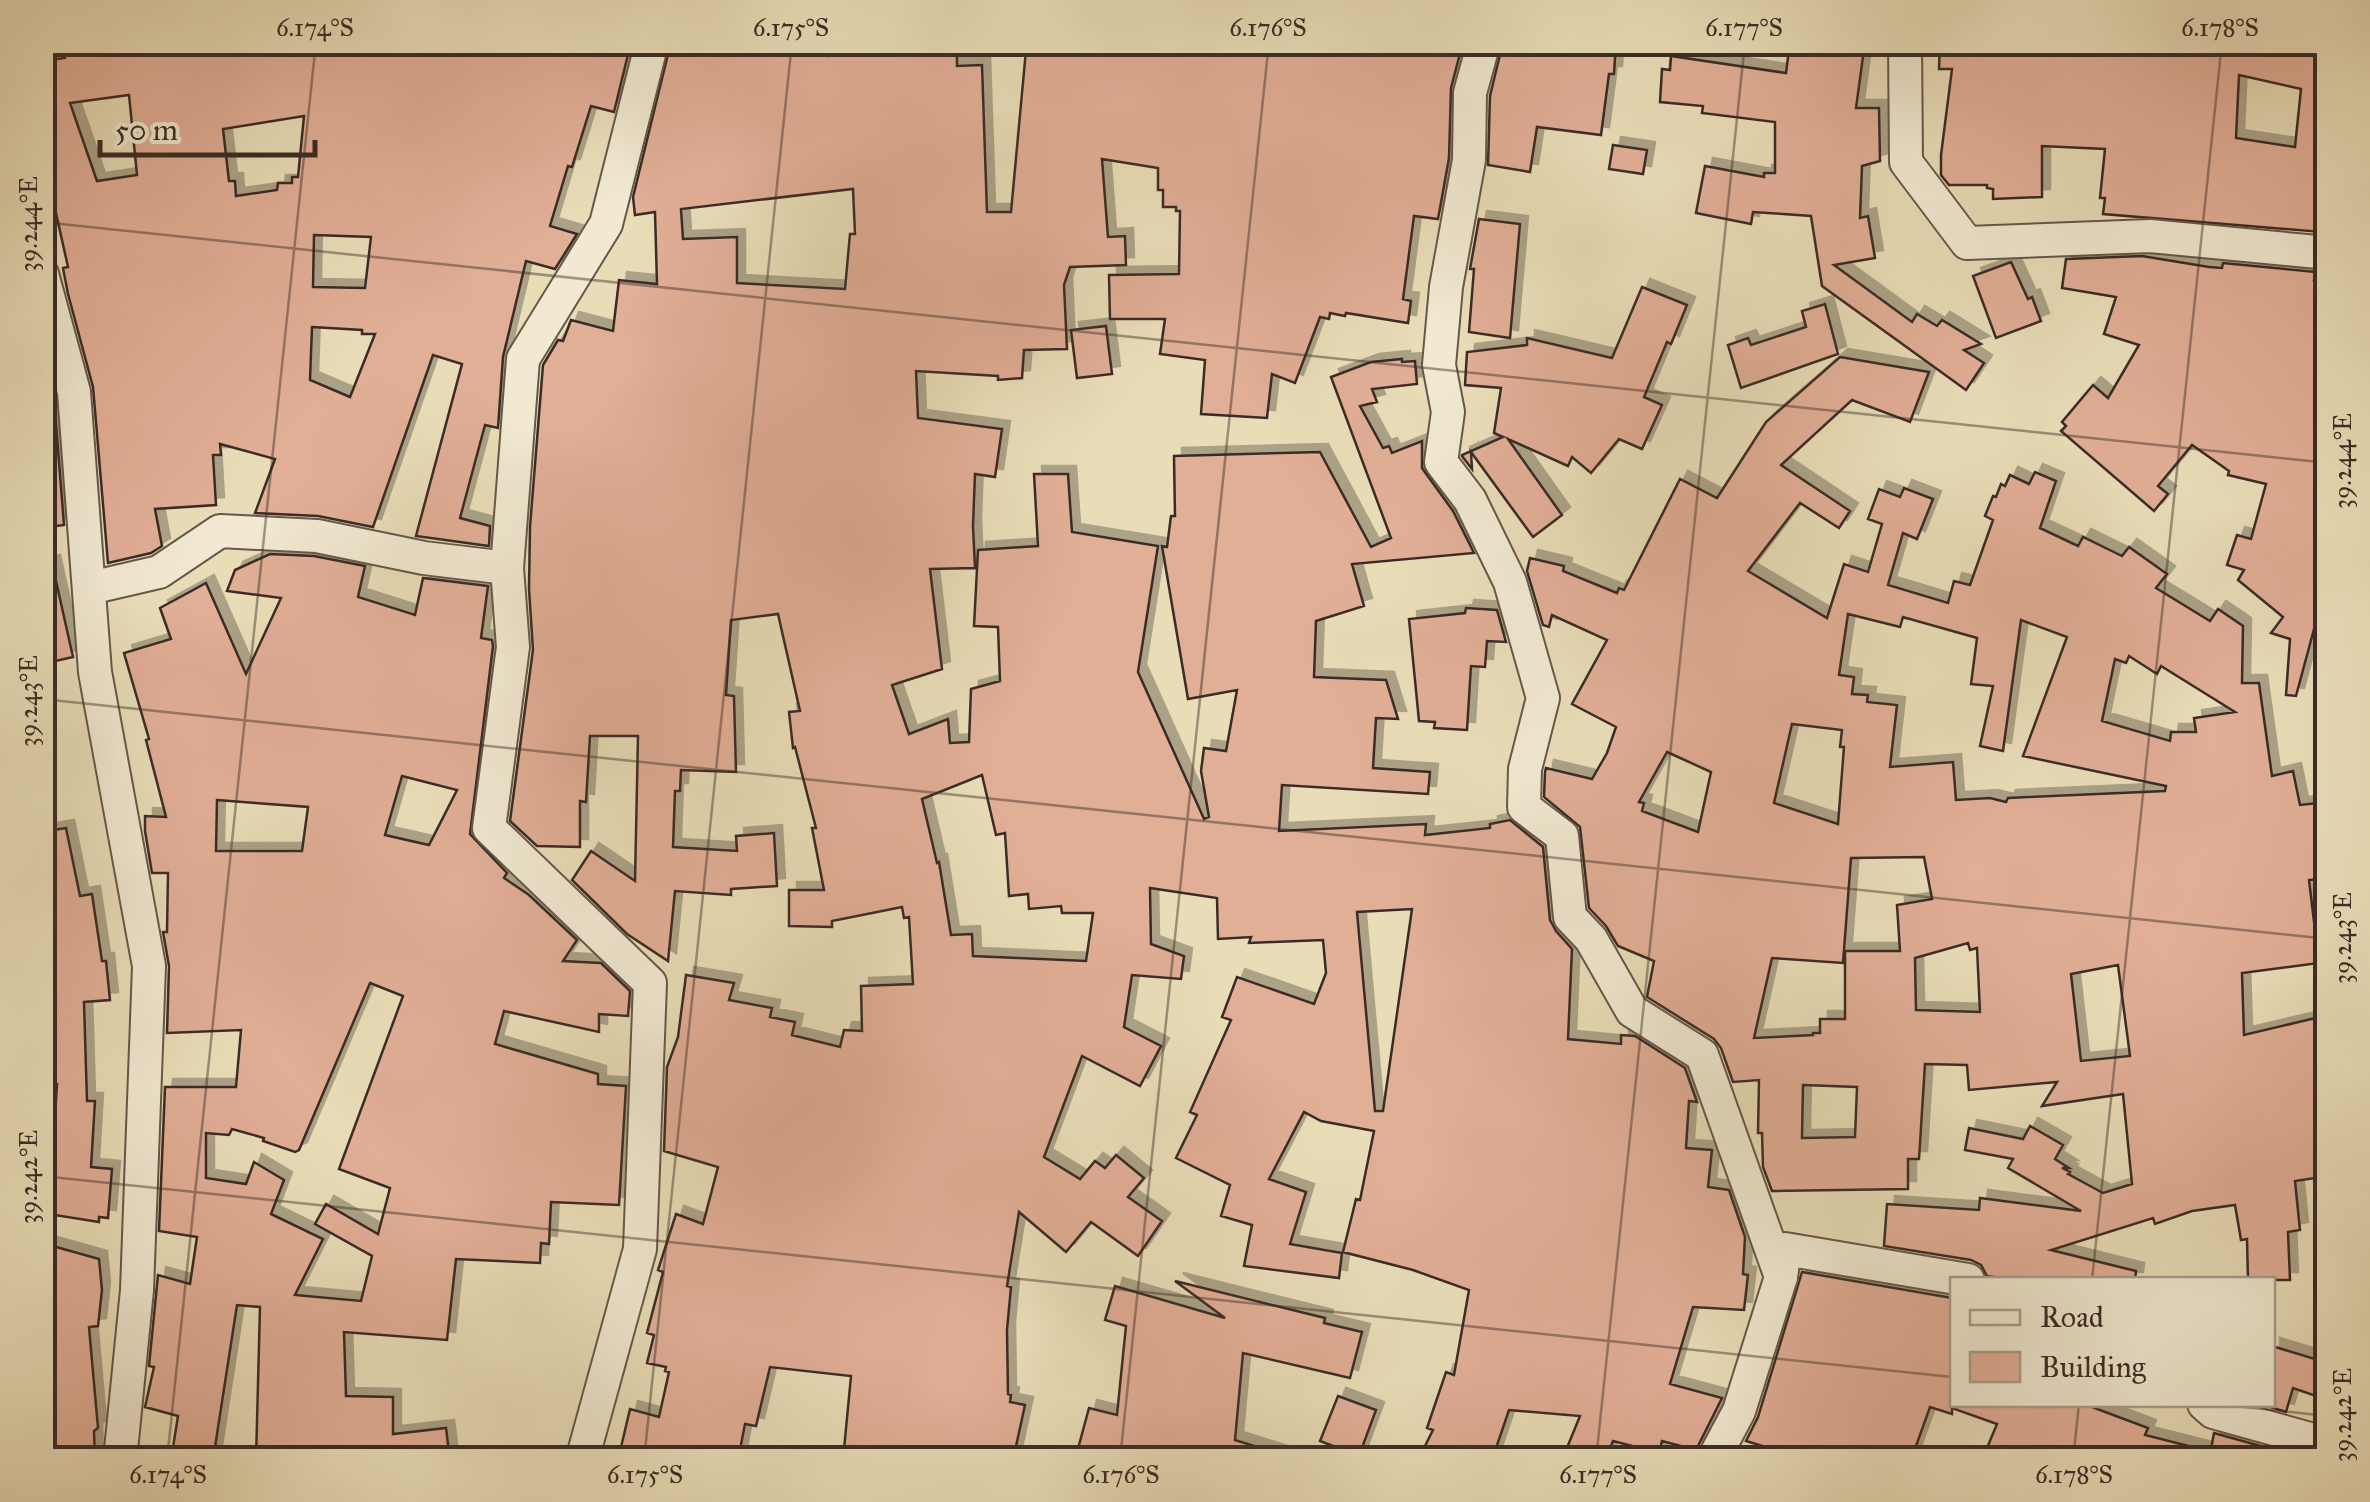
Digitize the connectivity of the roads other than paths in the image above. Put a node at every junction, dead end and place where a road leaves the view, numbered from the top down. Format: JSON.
{"nodes":[{"id":1,"x":652,"y":42,"type":"edge"},
{"id":2,"x":1484,"y":42,"type":"edge"},
{"id":3,"x":1905,"y":42,"type":"edge"},
{"id":4,"x":2328,"y":254,"type":"edge"},
{"id":5,"x":42,"y":274,"type":"edge"},
{"id":6,"x":507,"y":568,"type":"junction"},
{"id":7,"x":90,"y":588,"type":"junction"},
{"id":8,"x":1781,"y":1277,"type":"junction"},
{"id":9,"x":1950,"y":1277,"type":"edge"},
{"id":10,"x":2207,"y":1407,"type":"edge"},
{"id":11,"x":2328,"y":1444,"type":"edge"},
{"id":12,"x":120,"y":1460,"type":"edge"},
{"id":13,"x":582,"y":1460,"type":"edge"},
{"id":14,"x":1713,"y":1460,"type":"edge"}],
"edges":[{"from":1,"to":6,"type":"street"},
{"from":2,"to":8,"type":"street"},
{"from":3,"to":4,"type":"street"},
{"from":5,"to":7,"type":"street"},
{"from":6,"to":7,"type":"street"},
{"from":6,"to":13,"type":"street"},
{"from":7,"to":12,"type":"street"},
{"from":8,"to":9,"type":"street"},
{"from":8,"to":14,"type":"street"},
{"from":10,"to":11,"type":"street"}]}
